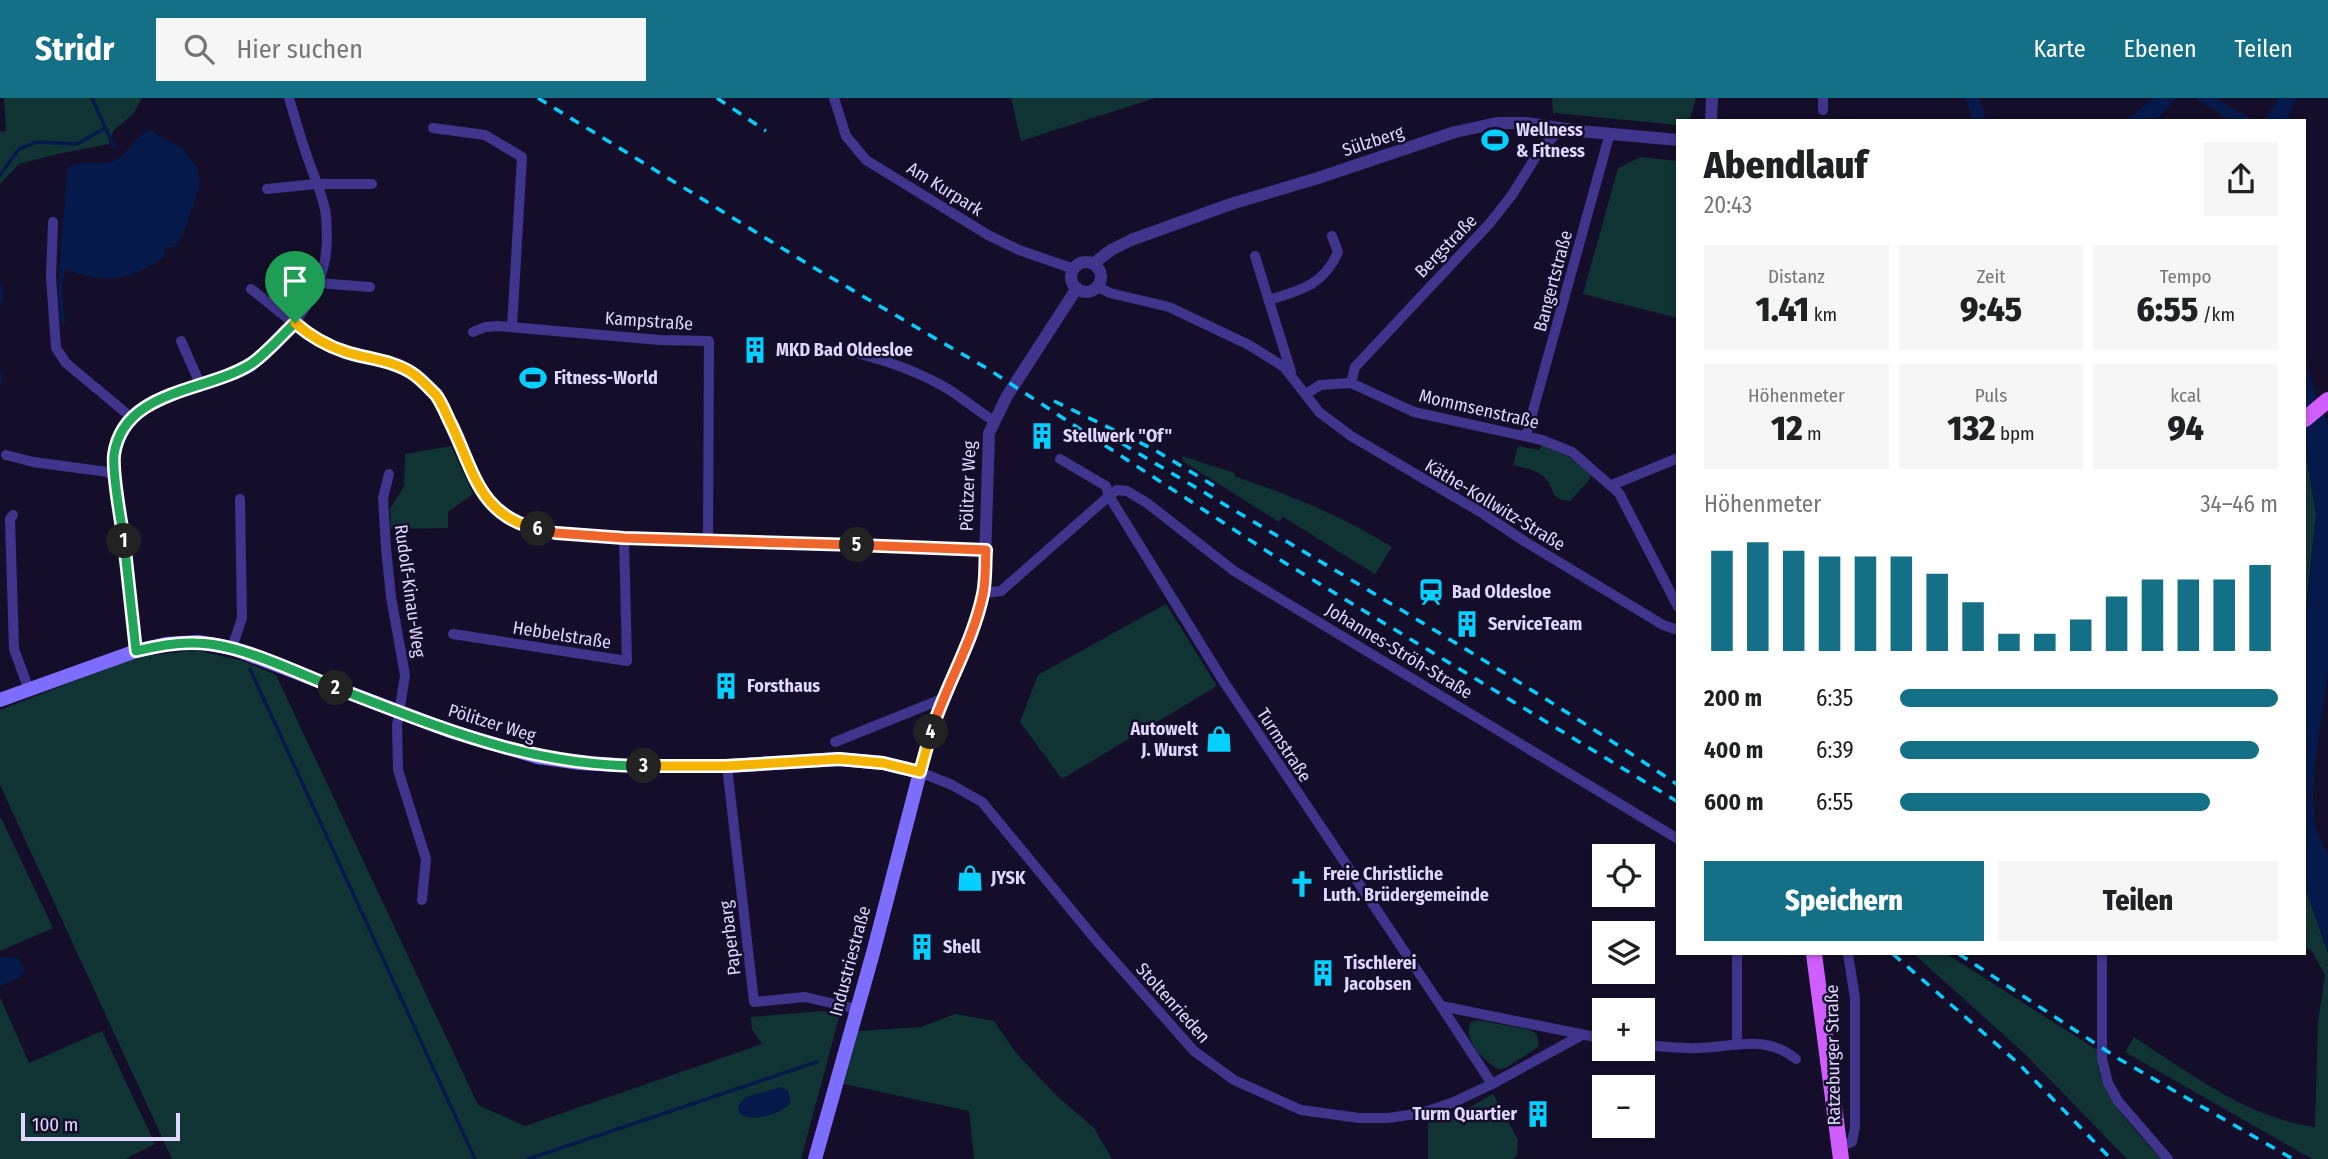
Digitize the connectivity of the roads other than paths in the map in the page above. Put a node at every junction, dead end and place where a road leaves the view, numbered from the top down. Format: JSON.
{"nodes":[{"id":1,"x":289,"y":98,"type":"edge"},
{"id":2,"x":834,"y":98,"type":"edge"},
{"id":3,"x":1712,"y":98,"type":"edge"},
{"id":4,"x":1824,"y":98,"type":"edge"},
{"id":5,"x":1823,"y":110,"type":"dead end"},
{"id":6,"x":1711,"y":119,"type":"edge"},
{"id":7,"x":433,"y":128,"type":"dead end"},
{"id":8,"x":1562,"y":128,"type":"junction"},
{"id":9,"x":1610,"y":133,"type":"junction"},
{"id":10,"x":1676,"y":140,"type":"edge"},
{"id":11,"x":316,"y":184,"type":"junction"},
{"id":12,"x":372,"y":184,"type":"dead end"},
{"id":13,"x":267,"y":189,"type":"dead end"},
{"id":14,"x":53,"y":222,"type":"dead end"},
{"id":15,"x":1332,"y":236,"type":"dead end"},
{"id":16,"x":1255,"y":256,"type":"dead end"},
{"id":17,"x":1093,"y":264,"type":"junction"},
{"id":18,"x":1074,"y":269,"type":"junction"},
{"id":19,"x":318,"y":283,"type":"junction"},
{"id":20,"x":370,"y":287,"type":"dead end"},
{"id":21,"x":1098,"y":287,"type":"junction"},
{"id":22,"x":251,"y":289,"type":"dead end"},
{"id":23,"x":1077,"y":289,"type":"junction"},
{"id":24,"x":1269,"y":300,"type":"junction"},
{"id":25,"x":295,"y":323,"type":"junction"},
{"id":26,"x":512,"y":327,"type":"junction"},
{"id":27,"x":473,"y":332,"type":"dead end"},
{"id":28,"x":181,"y":341,"type":"dead end"},
{"id":29,"x":860,"y":354,"type":"dead end"},
{"id":30,"x":1291,"y":373,"type":"junction"},
{"id":31,"x":1351,"y":383,"type":"junction"},
{"id":32,"x":201,"y":386,"type":"junction"},
{"id":33,"x":1306,"y":394,"type":"junction"},
{"id":34,"x":2328,"y":400,"type":"edge"},
{"id":35,"x":132,"y":418,"type":"junction"},
{"id":36,"x":2306,"y":418,"type":"edge"},
{"id":37,"x":994,"y":421,"type":"junction"},
{"id":38,"x":1526,"y":436,"type":"junction"},
{"id":39,"x":6,"y":455,"type":"dead end"},
{"id":40,"x":1060,"y":459,"type":"dead end"},
{"id":41,"x":1676,"y":459,"type":"edge"},
{"id":42,"x":389,"y":474,"type":"dead end"},
{"id":43,"x":116,"y":479,"type":"junction"},
{"id":44,"x":1612,"y":485,"type":"junction"},
{"id":45,"x":1109,"y":496,"type":"junction"},
{"id":46,"x":240,"y":499,"type":"dead end"},
{"id":47,"x":13,"y":515,"type":"dead end"},
{"id":48,"x":624,"y":538,"type":"junction"},
{"id":49,"x":708,"y":540,"type":"junction"},
{"id":50,"x":986,"y":550,"type":"junction"},
{"id":51,"x":984,"y":593,"type":"junction"},
{"id":52,"x":1676,"y":603,"type":"edge"},
{"id":53,"x":1676,"y":629,"type":"edge"},
{"id":54,"x":453,"y":634,"type":"dead end"},
{"id":55,"x":232,"y":648,"type":"junction"},
{"id":56,"x":136,"y":651,"type":"junction"},
{"id":57,"x":29,"y":690,"type":"junction"},
{"id":58,"x":942,"y":699,"type":"junction"},
{"id":59,"x":0,"y":700,"type":"edge"},
{"id":60,"x":400,"y":712,"type":"junction"},
{"id":61,"x":835,"y":742,"type":"dead end"},
{"id":62,"x":726,"y":766,"type":"junction"},
{"id":63,"x":920,"y":772,"type":"junction"},
{"id":64,"x":1676,"y":838,"type":"edge"},
{"id":65,"x":422,"y":900,"type":"dead end"},
{"id":66,"x":1737,"y":955,"type":"edge"},
{"id":67,"x":1814,"y":955,"type":"edge"},
{"id":68,"x":1848,"y":955,"type":"edge"},
{"id":69,"x":2102,"y":955,"type":"edge"},
{"id":70,"x":1441,"y":1006,"type":"junction"},
{"id":71,"x":857,"y":1009,"type":"junction"},
{"id":72,"x":1582,"y":1035,"type":"junction"},
{"id":73,"x":1592,"y":1037,"type":"edge"},
{"id":74,"x":1737,"y":1045,"type":"junction"},
{"id":75,"x":1655,"y":1046,"type":"edge"},
{"id":76,"x":1796,"y":1059,"type":"dead end"},
{"id":77,"x":1492,"y":1084,"type":"junction"},
{"id":78,"x":1840,"y":1152,"type":"edge"},
{"id":79,"x":815,"y":1159,"type":"edge"},
{"id":80,"x":2168,"y":1159,"type":"edge"}],
"edges":[{"from":1,"to":11,"type":"street"},
{"from":2,"to":18,"type":"street","name":"Am Kurpark"},
{"from":3,"to":6,"type":"street"},
{"from":4,"to":5,"type":"street"},
{"from":7,"to":26,"type":"street"},
{"from":8,"to":9,"type":"street","name":"Sülzberg"},
{"from":8,"to":17,"type":"street","name":"Sülzberg"},
{"from":8,"to":31,"type":"street","name":"Bergstraße"},
{"from":9,"to":10,"type":"street","name":"Sülzberg"},
{"from":9,"to":38,"type":"street","name":"Bangertstraße"},
{"from":11,"to":12,"type":"street"},
{"from":11,"to":13,"type":"street"},
{"from":11,"to":19,"type":"street"},
{"from":14,"to":35,"type":"street"},
{"from":15,"to":24,"type":"street"},
{"from":16,"to":24,"type":"street"},
{"from":17,"to":18,"type":"street","name":"Sülzberg"},
{"from":17,"to":21,"type":"street"},
{"from":18,"to":23,"type":"street"},
{"from":19,"to":20,"type":"street"},
{"from":19,"to":25,"type":"street"},
{"from":21,"to":23,"type":"street"},
{"from":21,"to":30,"type":"street"},
{"from":22,"to":25,"type":"street"},
{"from":23,"to":37,"type":"street","name":"Pölitzer Weg"},
{"from":24,"to":30,"type":"street"},
{"from":25,"to":32,"type":"street"},
{"from":25,"to":48,"type":"street"},
{"from":26,"to":27,"type":"street","name":"Kampstraße"},
{"from":26,"to":49,"type":"street","name":"Kampstraße"},
{"from":28,"to":32,"type":"street"},
{"from":29,"to":37,"type":"street"},
{"from":30,"to":33,"type":"street"},
{"from":31,"to":33,"type":"street"},
{"from":31,"to":38,"type":"street","name":"Mommsenstraße"},
{"from":32,"to":35,"type":"street"},
{"from":33,"to":53,"type":"street","name":"Käthe-Kollwitz-Straße"},
{"from":34,"to":36,"type":"main road"},
{"from":35,"to":43,"type":"street"},
{"from":37,"to":50,"type":"street","name":"Pölitzer Weg"},
{"from":38,"to":44,"type":"street","name":"Mommsenstraße"},
{"from":39,"to":43,"type":"street"},
{"from":40,"to":45,"type":"street","name":"Turmstraße"},
{"from":41,"to":44,"type":"street"},
{"from":42,"to":60,"type":"street","name":"Rudolf-Kinau-Weg"},
{"from":43,"to":56,"type":"street"},
{"from":44,"to":52,"type":"street","name":"Mommsenstraße"},
{"from":45,"to":51,"type":"street"},
{"from":45,"to":64,"type":"street","name":"Johannes-Ströh-Straße"},
{"from":45,"to":70,"type":"street","name":"Turmstraße"},
{"from":46,"to":55,"type":"street"},
{"from":47,"to":57,"type":"street"},
{"from":48,"to":49,"type":"street"},
{"from":48,"to":54,"type":"street","name":"Hebbelstraße"},
{"from":49,"to":50,"type":"street"},
{"from":50,"to":51,"type":"street","name":"Pölitzer Weg"},
{"from":51,"to":58,"type":"street","name":"Pölitzer Weg"},
{"from":55,"to":56,"type":"main road","name":"Pölitzer Weg"},
{"from":55,"to":60,"type":"main road","name":"Pölitzer Weg"},
{"from":56,"to":57,"type":"main road","name":"Pölitzer Weg"},
{"from":57,"to":59,"type":"main road","name":"Pölitzer Weg"},
{"from":58,"to":61,"type":"street"},
{"from":58,"to":63,"type":"street","name":"Pölitzer Weg"},
{"from":60,"to":62,"type":"main road","name":"Pölitzer Weg"},
{"from":60,"to":65,"type":"street","name":"Rudolf-Kinau-Weg"},
{"from":62,"to":63,"type":"main road","name":"Pölitzer Weg"},
{"from":62,"to":71,"type":"street","name":"Paperbarg"},
{"from":63,"to":71,"type":"main road","name":"Industriestraße"},
{"from":63,"to":77,"type":"street","name":"Stoltenrieden"},
{"from":66,"to":74,"type":"street"},
{"from":67,"to":78,"type":"main road","name":"Ratzeburger Straße"},
{"from":68,"to":78,"type":"street","name":"Ratzeburger Straße"},
{"from":69,"to":80,"type":"street"},
{"from":70,"to":72,"type":"street"},
{"from":70,"to":77,"type":"street","name":"Turmstraße"},
{"from":71,"to":79,"type":"main road","name":"Industriestraße"},
{"from":72,"to":73,"type":"street"},
{"from":72,"to":77,"type":"street","name":"Stoltenrieden"},
{"from":74,"to":75,"type":"street"},
{"from":74,"to":76,"type":"street"}]}
